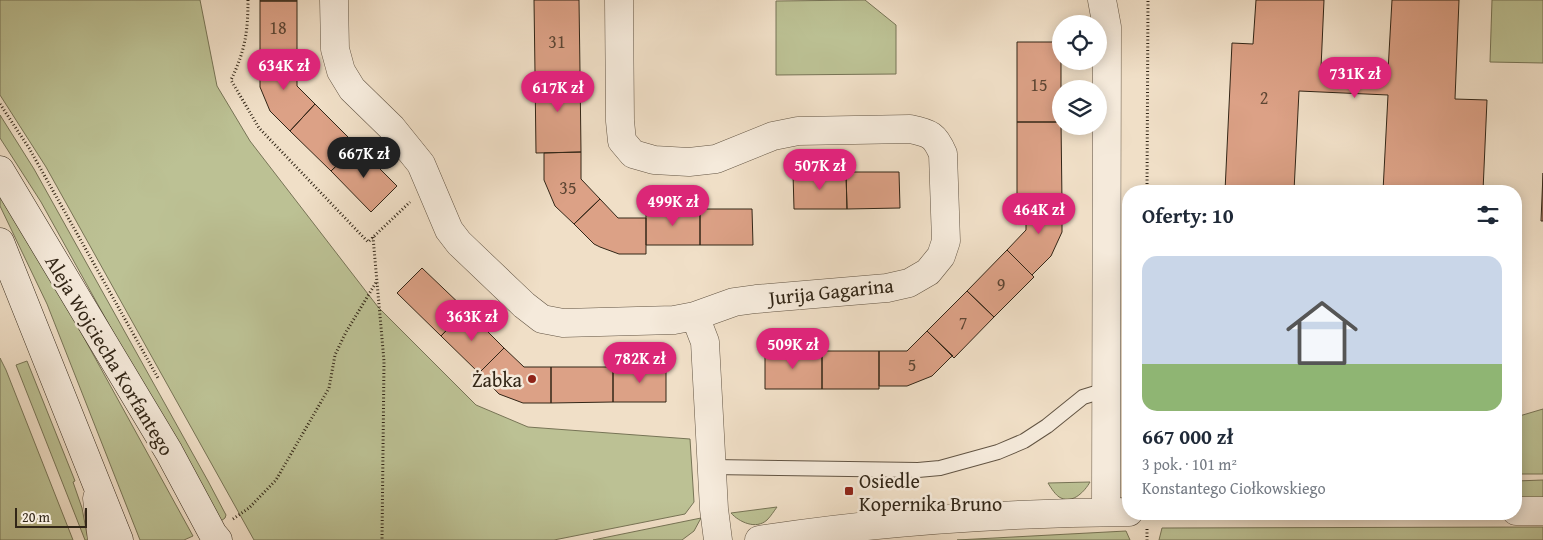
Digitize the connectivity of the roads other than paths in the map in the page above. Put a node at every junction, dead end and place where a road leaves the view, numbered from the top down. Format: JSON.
{"nodes":[{"id":1,"x":334,"y":0,"type":"edge"},
{"id":2,"x":619,"y":0,"type":"edge"},
{"id":3,"x":1102,"y":0,"type":"edge"},
{"id":4,"x":0,"y":170,"type":"edge"},
{"id":5,"x":0,"y":242,"type":"edge"},
{"id":6,"x":695,"y":316,"type":"junction"},
{"id":7,"x":1106,"y":393,"type":"junction"},
{"id":8,"x":712,"y":467,"type":"junction"},
{"id":9,"x":95,"y":479,"type":"junction"},
{"id":10,"x":1522,"y":511,"type":"edge"},
{"id":11,"x":1543,"y":511,"type":"edge"},
{"id":12,"x":1118,"y":512,"type":"edge"},
{"id":13,"x":225,"y":529,"type":"edge"},
{"id":14,"x":102,"y":540,"type":"edge"},
{"id":15,"x":119,"y":540,"type":"edge"},
{"id":16,"x":718,"y":540,"type":"edge"},
{"id":17,"x":759,"y":540,"type":"edge"}],
"edges":[{"from":1,"to":6,"type":"street","name":"Jurija Gagarina"},
{"from":2,"to":6,"type":"street","name":"Jurija Gagarina"},
{"from":3,"to":7,"type":"street"},
{"from":4,"to":13,"type":"street","name":"Aleja Wojciecha Korfantego"},
{"from":5,"to":9,"type":"street","name":"Aleja Wojciecha Korfantego"},
{"from":6,"to":8,"type":"street"},
{"from":7,"to":8,"type":"lane"},
{"from":7,"to":12,"type":"street"},
{"from":8,"to":16,"type":"street"},
{"from":9,"to":14,"type":"street"},
{"from":9,"to":15,"type":"street","name":"Aleja Wojciecha Korfantego"},
{"from":10,"to":11,"type":"street"},
{"from":12,"to":17,"type":"street"}]}
